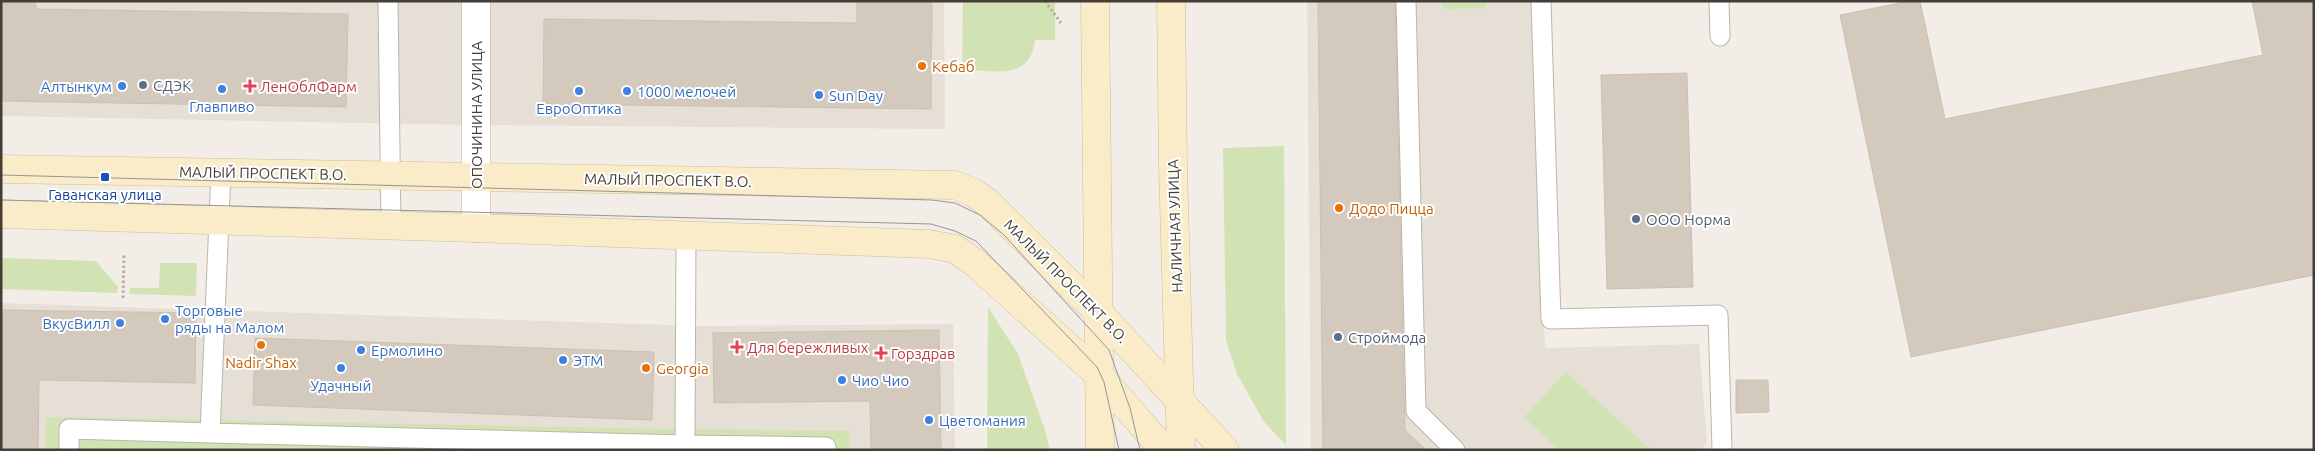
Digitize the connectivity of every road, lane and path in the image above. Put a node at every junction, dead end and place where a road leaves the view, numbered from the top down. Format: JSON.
{"nodes":[{"id":1,"x":388,"y":1,"type":"edge"},
{"id":2,"x":476,"y":1,"type":"edge"},
{"id":3,"x":1095,"y":1,"type":"edge"},
{"id":4,"x":1171,"y":1,"type":"edge"},
{"id":5,"x":1406,"y":1,"type":"edge"},
{"id":6,"x":1540,"y":1,"type":"edge"},
{"id":7,"x":1719,"y":1,"type":"edge"},
{"id":8,"x":1720,"y":36,"type":"dead end"},
{"id":9,"x":1,"y":169,"type":"edge"},
{"id":10,"x":221,"y":172,"type":"junction"},
{"id":11,"x":390,"y":176,"type":"junction"},
{"id":12,"x":476,"y":177,"type":"junction"},
{"id":13,"x":1,"y":214,"type":"edge"},
{"id":14,"x":220,"y":220,"type":"junction"},
{"id":15,"x":390,"y":225,"type":"junction"},
{"id":16,"x":476,"y":228,"type":"junction"},
{"id":17,"x":686,"y":236,"type":"junction"},
{"id":18,"x":124,"y":255,"type":"dead end"},
{"id":19,"x":123,"y":298,"type":"dead end"},
{"id":20,"x":1100,"y":313,"type":"junction"},
{"id":21,"x":1099,"y":375,"type":"junction"},
{"id":22,"x":1180,"y":398,"type":"junction"},
{"id":23,"x":210,"y":433,"type":"junction"},
{"id":24,"x":439,"y":445,"type":"edge"},
{"id":25,"x":685,"y":445,"type":"junction"},
{"id":26,"x":69,"y":450,"type":"edge"},
{"id":27,"x":826,"y":450,"type":"edge"},
{"id":28,"x":1100,"y":450,"type":"edge"},
{"id":29,"x":1164,"y":450,"type":"edge"},
{"id":30,"x":1181,"y":450,"type":"edge"},
{"id":31,"x":1225,"y":450,"type":"edge"},
{"id":32,"x":1455,"y":450,"type":"edge"},
{"id":33,"x":1722,"y":450,"type":"edge"}],
"edges":[{"from":1,"to":11,"type":"lane"},
{"from":2,"to":12,"type":"street","name":"ОПОЧИНИНА УЛИЦА"},
{"from":3,"to":20,"type":"main road"},
{"from":4,"to":22,"type":"main road","name":"НАЛИЧНАЯ УЛИЦА"},
{"from":5,"to":32,"type":"lane"},
{"from":6,"to":33,"type":"lane"},
{"from":7,"to":8,"type":"lane"},
{"from":9,"to":10,"type":"main road","name":"МАЛЫЙ ПРОСПЕКТ В.О."},
{"from":10,"to":11,"type":"main road","name":"МАЛЫЙ ПРОСПЕКТ В.О."},
{"from":10,"to":14,"type":"lane"},
{"from":11,"to":12,"type":"main road","name":"МАЛЫЙ ПРОСПЕКТ В.О."},
{"from":11,"to":15,"type":"lane"},
{"from":12,"to":16,"type":"street","name":"ОПОЧИНИНА УЛИЦА"},
{"from":12,"to":20,"type":"main road","name":"МАЛЫЙ ПРОСПЕКТ В.О."},
{"from":13,"to":14,"type":"main road"},
{"from":14,"to":15,"type":"main road"},
{"from":14,"to":23,"type":"lane"},
{"from":15,"to":16,"type":"main road"},
{"from":16,"to":17,"type":"main road"},
{"from":17,"to":21,"type":"main road"},
{"from":17,"to":25,"type":"lane"},
{"from":18,"to":19,"type":"path"},
{"from":20,"to":21,"type":"main road"},
{"from":20,"to":22,"type":"main road","name":"МАЛЫЙ ПРОСПЕКТ В.О."},
{"from":21,"to":28,"type":"main road"},
{"from":21,"to":29,"type":"main road"},
{"from":22,"to":30,"type":"main road","name":"НАЛИЧНАЯ УЛИЦА"},
{"from":22,"to":31,"type":"main road","name":"МАЛЫЙ ПРОСПЕКТ В.О."},
{"from":23,"to":24,"type":"lane"},
{"from":23,"to":26,"type":"lane"},
{"from":24,"to":25,"type":"lane"},
{"from":25,"to":27,"type":"lane"}]}
